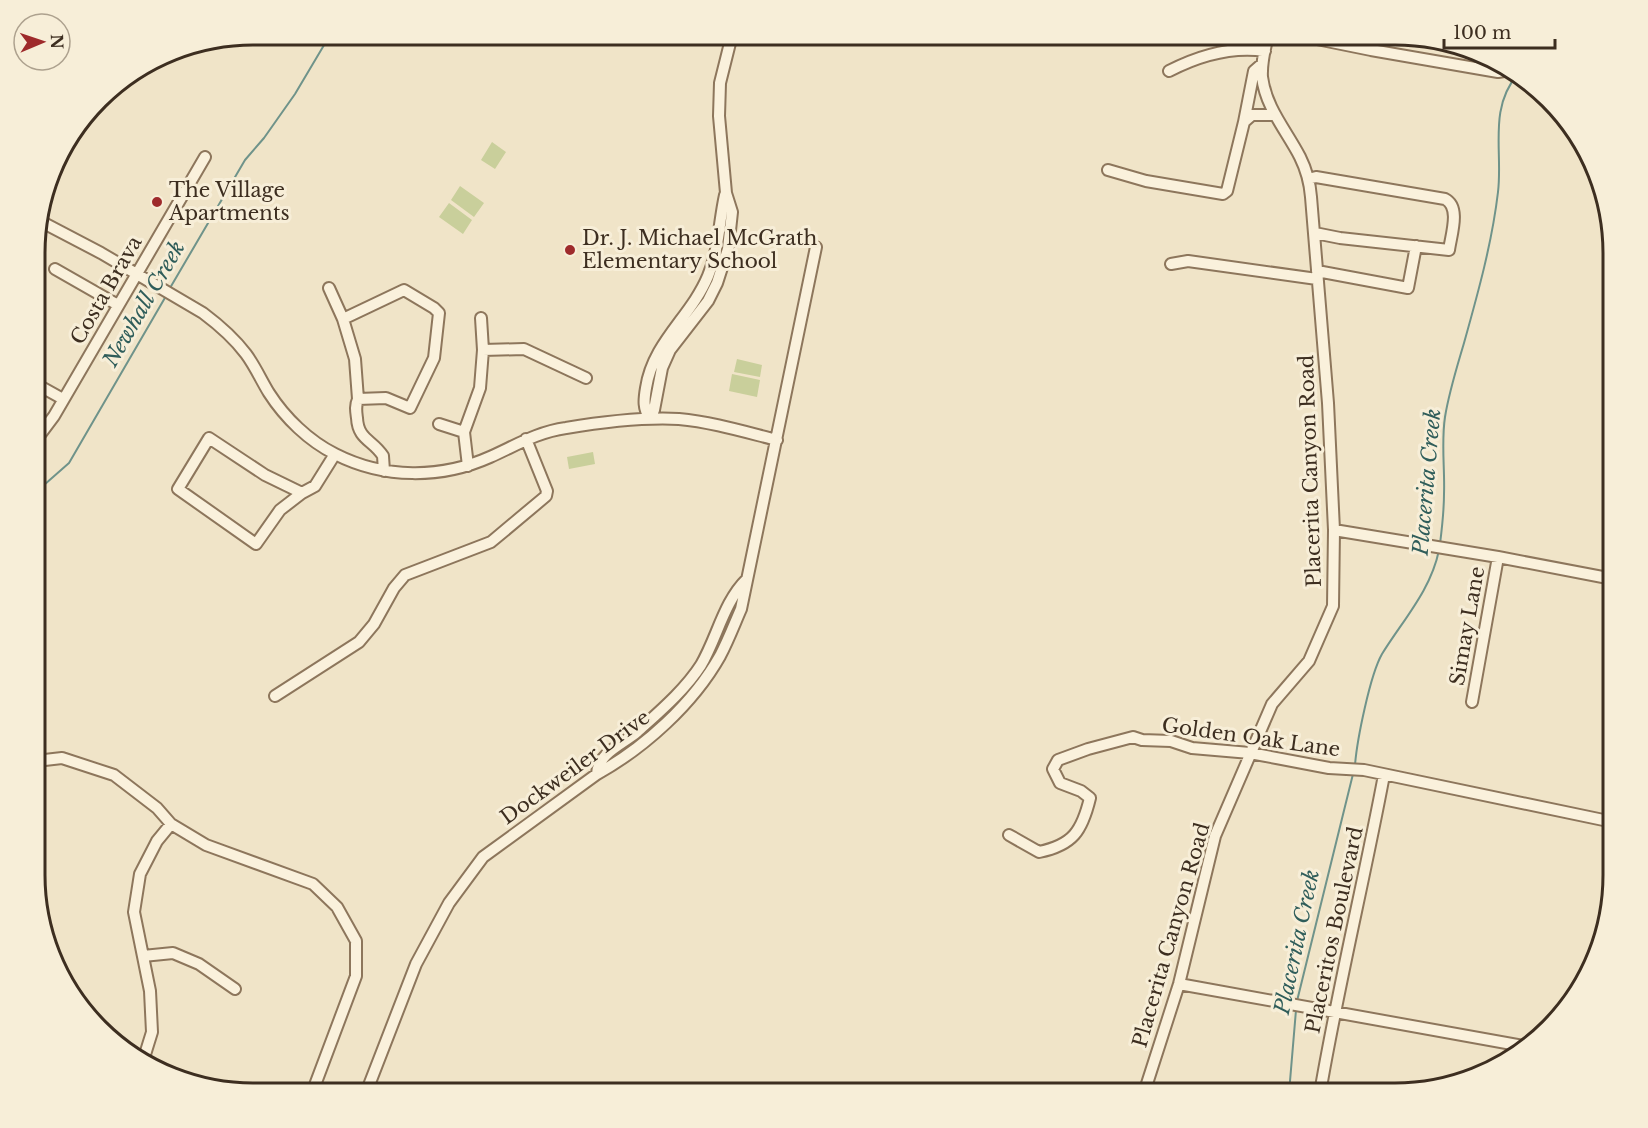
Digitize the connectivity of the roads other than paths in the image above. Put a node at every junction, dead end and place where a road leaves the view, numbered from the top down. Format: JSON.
{"nodes":[{"id":1,"x":730,"y":45,"type":"edge"},
{"id":2,"x":1266,"y":45,"type":"edge"},
{"id":3,"x":1346,"y":45,"type":"edge"},
{"id":4,"x":1265,"y":51,"type":"junction"},
{"id":5,"x":1262,"y":64,"type":"junction"},
{"id":6,"x":1169,"y":70,"type":"dead end"},
{"id":7,"x":1496,"y":72,"type":"edge"},
{"id":8,"x":1274,"y":115,"type":"junction"},
{"id":9,"x":1244,"y":122,"type":"junction"},
{"id":10,"x":205,"y":157,"type":"dead end"},
{"id":11,"x":1108,"y":170,"type":"dead end"},
{"id":12,"x":1308,"y":179,"type":"junction"},
{"id":13,"x":47,"y":225,"type":"edge"},
{"id":14,"x":1315,"y":233,"type":"junction"},
{"id":15,"x":1416,"y":246,"type":"junction"},
{"id":16,"x":816,"y":247,"type":"dead end"},
{"id":17,"x":1171,"y":264,"type":"dead end"},
{"id":18,"x":56,"y":269,"type":"dead end"},
{"id":19,"x":136,"y":273,"type":"junction"},
{"id":20,"x":1317,"y":275,"type":"junction"},
{"id":21,"x":329,"y":288,"type":"dead end"},
{"id":22,"x":118,"y":305,"type":"junction"},
{"id":23,"x":481,"y":318,"type":"dead end"},
{"id":24,"x":343,"y":319,"type":"junction"},
{"id":25,"x":483,"y":350,"type":"junction"},
{"id":26,"x":586,"y":378,"type":"dead end"},
{"id":27,"x":45,"y":389,"type":"edge"},
{"id":28,"x":63,"y":399,"type":"junction"},
{"id":29,"x":358,"y":399,"type":"junction"},
{"id":30,"x":650,"y":419,"type":"junction"},
{"id":31,"x":45,"y":424,"type":"edge"},
{"id":32,"x":439,"y":424,"type":"dead end"},
{"id":33,"x":464,"y":432,"type":"junction"},
{"id":34,"x":526,"y":439,"type":"junction"},
{"id":35,"x":777,"y":440,"type":"junction"},
{"id":36,"x":335,"y":454,"type":"junction"},
{"id":37,"x":468,"y":466,"type":"junction"},
{"id":38,"x":384,"y":471,"type":"junction"},
{"id":39,"x":302,"y":493,"type":"junction"},
{"id":40,"x":1334,"y":530,"type":"junction"},
{"id":41,"x":1498,"y":557,"type":"junction"},
{"id":42,"x":1603,"y":577,"type":"edge"},
{"id":43,"x":275,"y":696,"type":"dead end"},
{"id":44,"x":1472,"y":702,"type":"dead end"},
{"id":45,"x":1250,"y":753,"type":"junction"},
{"id":46,"x":45,"y":760,"type":"edge"},
{"id":47,"x":1384,"y":775,"type":"junction"},
{"id":48,"x":1603,"y":820,"type":"edge"},
{"id":49,"x":171,"y":824,"type":"junction"},
{"id":50,"x":1010,"y":835,"type":"dead end"},
{"id":51,"x":143,"y":956,"type":"junction"},
{"id":52,"x":1179,"y":984,"type":"junction"},
{"id":53,"x":235,"y":989,"type":"dead end"},
{"id":54,"x":1334,"y":1011,"type":"junction"},
{"id":55,"x":1515,"y":1045,"type":"edge"},
{"id":56,"x":146,"y":1053,"type":"edge"},
{"id":57,"x":316,"y":1083,"type":"edge"},
{"id":58,"x":370,"y":1083,"type":"edge"},
{"id":59,"x":1147,"y":1083,"type":"edge"},
{"id":60,"x":1322,"y":1083,"type":"edge"}],
"edges":[{"from":1,"to":30,"type":"street"},
{"from":2,"to":4,"type":"street","name":"Placerita Canyon Road"},
{"from":3,"to":7,"type":"street"},
{"from":4,"to":5,"type":"street","name":"Placerita Canyon Road"},
{"from":4,"to":6,"type":"street"},
{"from":5,"to":8,"type":"street","name":"Placerita Canyon Road"},
{"from":5,"to":9,"type":"street"},
{"from":8,"to":9,"type":"street"},
{"from":8,"to":12,"type":"street","name":"Placerita Canyon Road"},
{"from":9,"to":11,"type":"street"},
{"from":10,"to":19,"type":"street","name":"Costa Brava"},
{"from":12,"to":14,"type":"street","name":"Placerita Canyon Road"},
{"from":12,"to":15,"type":"street"},
{"from":13,"to":19,"type":"street"},
{"from":14,"to":15,"type":"street"},
{"from":14,"to":20,"type":"street","name":"Placerita Canyon Road"},
{"from":15,"to":20,"type":"street"},
{"from":16,"to":35,"type":"street"},
{"from":17,"to":20,"type":"street"},
{"from":18,"to":22,"type":"street"},
{"from":19,"to":22,"type":"street","name":"Costa Brava"},
{"from":19,"to":36,"type":"street"},
{"from":20,"to":40,"type":"street","name":"Placerita Canyon Road"},
{"from":21,"to":24,"type":"street"},
{"from":22,"to":28,"type":"street","name":"Costa Brava"},
{"from":23,"to":25,"type":"street"},
{"from":24,"to":29,"type":"street"},
{"from":24,"to":29,"type":"street"},
{"from":25,"to":26,"type":"street"},
{"from":25,"to":33,"type":"street"},
{"from":27,"to":28,"type":"street"},
{"from":28,"to":31,"type":"street","name":"Costa Brava"},
{"from":29,"to":38,"type":"street"},
{"from":30,"to":34,"type":"street"},
{"from":30,"to":35,"type":"street"},
{"from":32,"to":33,"type":"street"},
{"from":33,"to":37,"type":"street"},
{"from":34,"to":37,"type":"street"},
{"from":34,"to":43,"type":"street"},
{"from":35,"to":58,"type":"street","name":"Dockweiler Drive"},
{"from":36,"to":38,"type":"street"},
{"from":36,"to":39,"type":"street"},
{"from":37,"to":38,"type":"street"},
{"from":39,"to":39,"type":"street"},
{"from":40,"to":41,"type":"street"},
{"from":40,"to":45,"type":"street","name":"Placerita Canyon Road"},
{"from":41,"to":42,"type":"street"},
{"from":41,"to":44,"type":"street","name":"Simay Lane"},
{"from":45,"to":47,"type":"street","name":"Golden Oak Lane"},
{"from":45,"to":50,"type":"street","name":"Golden Oak Lane"},
{"from":45,"to":52,"type":"street","name":"Placerita Canyon Road"},
{"from":46,"to":49,"type":"street"},
{"from":47,"to":48,"type":"street","name":"Golden Oak Lane"},
{"from":47,"to":54,"type":"street","name":"Placeritos Boulevard"},
{"from":49,"to":51,"type":"street"},
{"from":49,"to":57,"type":"street"},
{"from":51,"to":53,"type":"street"},
{"from":51,"to":56,"type":"street"},
{"from":52,"to":54,"type":"street"},
{"from":52,"to":59,"type":"street","name":"Placerita Canyon Road"},
{"from":54,"to":55,"type":"street"},
{"from":54,"to":60,"type":"street","name":"Placeritos Boulevard"}]}
